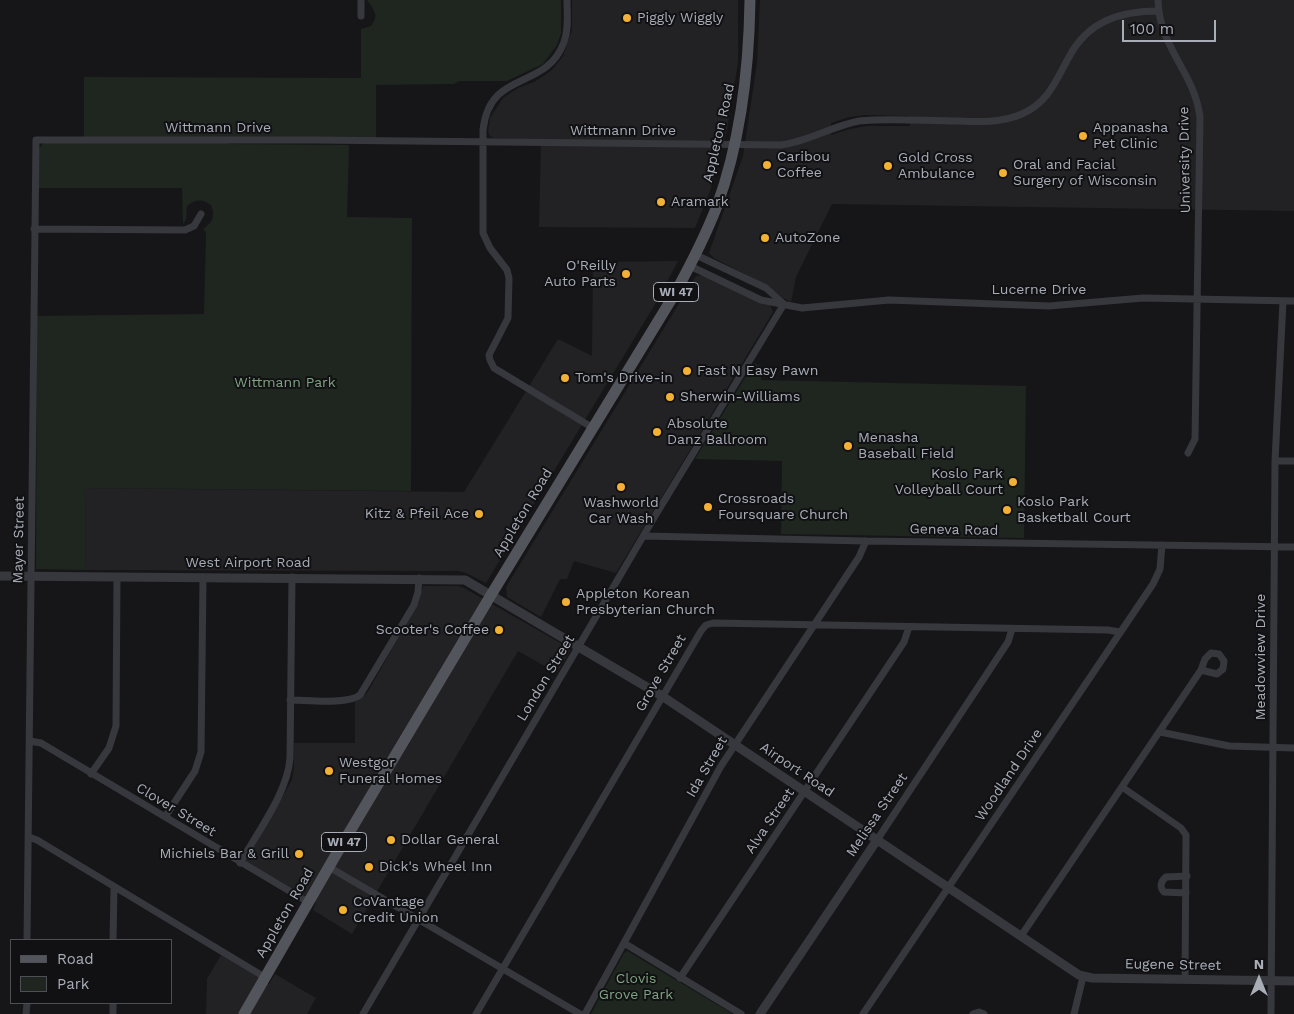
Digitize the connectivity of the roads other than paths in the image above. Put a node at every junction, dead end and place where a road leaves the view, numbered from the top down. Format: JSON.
{"nodes":[{"id":1,"x":361,"y":0,"type":"edge"},
{"id":2,"x":567,"y":0,"type":"edge"},
{"id":3,"x":750,"y":0,"type":"edge"},
{"id":4,"x":1158,"y":0,"type":"edge"},
{"id":5,"x":1158,"y":11,"type":"junction"},
{"id":6,"x":361,"y":16,"type":"dead end"},
{"id":7,"x":36,"y":140,"type":"joint"},
{"id":8,"x":483,"y":142,"type":"junction"},
{"id":9,"x":734,"y":144,"type":"junction"},
{"id":10,"x":201,"y":214,"type":"dead end"},
{"id":11,"x":34,"y":229,"type":"junction"},
{"id":12,"x":696,"y":255,"type":"junction"},
{"id":13,"x":690,"y":266,"type":"junction"},
{"id":14,"x":1197,"y":299,"type":"junction"},
{"id":15,"x":1283,"y":301,"type":"junction"},
{"id":16,"x":1294,"y":301,"type":"edge"},
{"id":17,"x":784,"y":304,"type":"junction"},
{"id":18,"x":593,"y":428,"type":"junction"},
{"id":19,"x":1188,"y":453,"type":"dead end"},
{"id":20,"x":1275,"y":461,"type":"junction"},
{"id":21,"x":1294,"y":462,"type":"edge"},
{"id":22,"x":644,"y":536,"type":"junction"},
{"id":23,"x":866,"y":541,"type":"junction"},
{"id":24,"x":1162,"y":545,"type":"junction"},
{"id":25,"x":1275,"y":547,"type":"junction"},
{"id":26,"x":1294,"y":547,"type":"edge"},
{"id":27,"x":0,"y":576,"type":"edge"},
{"id":28,"x":31,"y":576,"type":"junction"},
{"id":29,"x":117,"y":576,"type":"junction"},
{"id":30,"x":203,"y":577,"type":"junction"},
{"id":31,"x":292,"y":577,"type":"junction"},
{"id":32,"x":419,"y":578,"type":"junction"},
{"id":33,"x":491,"y":595,"type":"junction"},
{"id":34,"x":814,"y":626,"type":"junction"},
{"id":35,"x":909,"y":627,"type":"junction"},
{"id":36,"x":1012,"y":629,"type":"junction"},
{"id":37,"x":1120,"y":632,"type":"junction"},
{"id":38,"x":579,"y":647,"type":"junction"},
{"id":39,"x":1202,"y":670,"type":"dead end"},
{"id":40,"x":662,"y":696,"type":"junction"},
{"id":41,"x":290,"y":700,"type":"junction"},
{"id":42,"x":1160,"y":732,"type":"junction"},
{"id":43,"x":30,"y":740,"type":"junction"},
{"id":44,"x":734,"y":744,"type":"junction"},
{"id":45,"x":1273,"y":747,"type":"junction"},
{"id":46,"x":1294,"y":748,"type":"edge"},
{"id":47,"x":92,"y":774,"type":"junction"},
{"id":48,"x":1122,"y":787,"type":"junction"},
{"id":49,"x":805,"y":791,"type":"junction"},
{"id":50,"x":164,"y":817,"type":"junction"},
{"id":51,"x":29,"y":837,"type":"junction"},
{"id":52,"x":877,"y":840,"type":"junction"},
{"id":53,"x":240,"y":862,"type":"junction"},
{"id":54,"x":329,"y":867,"type":"junction"},
{"id":55,"x":1187,"y":876,"type":"junction"},
{"id":56,"x":114,"y":887,"type":"junction"},
{"id":57,"x":948,"y":888,"type":"junction"},
{"id":58,"x":1186,"y":894,"type":"junction"},
{"id":59,"x":308,"y":902,"type":"junction"},
{"id":60,"x":418,"y":919,"type":"junction"},
{"id":61,"x":1021,"y":936,"type":"junction"},
{"id":62,"x":28,"y":939,"type":"edge"},
{"id":63,"x":113,"y":939,"type":"edge"},
{"id":64,"x":624,"y":943,"type":"junction"},
{"id":65,"x":503,"y":968,"type":"junction"},
{"id":66,"x":1083,"y":976,"type":"junction"},
{"id":67,"x":266,"y":978,"type":"junction"},
{"id":68,"x":680,"y":978,"type":"junction"},
{"id":69,"x":1186,"y":980,"type":"junction"},
{"id":70,"x":1271,"y":980,"type":"junction"},
{"id":71,"x":1294,"y":981,"type":"edge"},
{"id":72,"x":244,"y":1014,"type":"edge"},
{"id":73,"x":363,"y":1014,"type":"edge"},
{"id":74,"x":476,"y":1014,"type":"edge"},
{"id":75,"x":580,"y":1014,"type":"edge"},
{"id":76,"x":585,"y":1014,"type":"edge"},
{"id":77,"x":741,"y":1014,"type":"edge"},
{"id":78,"x":760,"y":1014,"type":"edge"},
{"id":79,"x":864,"y":1014,"type":"edge"},
{"id":80,"x":973,"y":1014,"type":"edge"},
{"id":81,"x":984,"y":1014,"type":"edge"},
{"id":82,"x":1074,"y":1014,"type":"edge"},
{"id":83,"x":1271,"y":1014,"type":"edge"}],
"edges":[{"from":1,"to":6,"type":"street"},
{"from":2,"to":8,"type":"street"},
{"from":3,"to":9,"type":"main road","name":"Appleton Road","number":"WI 47"},
{"from":4,"to":5,"type":"street","name":"University Drive"},
{"from":5,"to":9,"type":"street","name":"Wittmann Drive"},
{"from":5,"to":14,"type":"street","name":"University Drive"},
{"from":7,"to":8,"type":"street","name":"Wittmann Drive"},
{"from":7,"to":11,"type":"street","name":"Mayer Street"},
{"from":8,"to":9,"type":"street","name":"Wittmann Drive"},
{"from":8,"to":18,"type":"street"},
{"from":9,"to":12,"type":"main road","name":"Appleton Road","number":"WI 47"},
{"from":10,"to":11,"type":"street"},
{"from":11,"to":28,"type":"street","name":"Mayer Street"},
{"from":12,"to":13,"type":"main road","name":"Appleton Road","number":"WI 47"},
{"from":12,"to":17,"type":"street"},
{"from":13,"to":17,"type":"street","name":"Lucerne Drive"},
{"from":13,"to":18,"type":"main road","name":"Appleton Road","number":"WI 47"},
{"from":14,"to":15,"type":"street","name":"Lucerne Drive"},
{"from":14,"to":17,"type":"street","name":"Lucerne Drive"},
{"from":14,"to":19,"type":"street","name":"University Drive"},
{"from":15,"to":16,"type":"street","name":"Lucerne Drive"},
{"from":15,"to":20,"type":"street","name":"Meadowview Drive"},
{"from":17,"to":22,"type":"street","name":"London Street"},
{"from":18,"to":33,"type":"main road","name":"Appleton Road","number":"WI 47"},
{"from":20,"to":21,"type":"street"},
{"from":20,"to":25,"type":"street","name":"Meadowview Drive"},
{"from":22,"to":23,"type":"street","name":"Geneva Road"},
{"from":22,"to":38,"type":"street","name":"London Street"},
{"from":23,"to":24,"type":"street","name":"Geneva Road"},
{"from":23,"to":34,"type":"street","name":"Ida Street"},
{"from":24,"to":25,"type":"street","name":"Geneva Road"},
{"from":24,"to":37,"type":"street","name":"Woodland Drive"},
{"from":25,"to":26,"type":"street","name":"Geneva Road"},
{"from":25,"to":45,"type":"street","name":"Meadowview Drive"},
{"from":27,"to":28,"type":"street","name":"West Airport Road"},
{"from":28,"to":29,"type":"street","name":"West Airport Road"},
{"from":28,"to":43,"type":"street","name":"Mayer Street"},
{"from":29,"to":30,"type":"street","name":"West Airport Road"},
{"from":29,"to":47,"type":"street"},
{"from":30,"to":31,"type":"street","name":"West Airport Road"},
{"from":30,"to":50,"type":"street"},
{"from":31,"to":32,"type":"street","name":"West Airport Road"},
{"from":31,"to":41,"type":"street"},
{"from":32,"to":33,"type":"street","name":"West Airport Road"},
{"from":32,"to":41,"type":"street"},
{"from":33,"to":38,"type":"street","name":"Airport Road"},
{"from":33,"to":54,"type":"main road","name":"Appleton Road","number":"WI 47"},
{"from":34,"to":35,"type":"street","name":"Grove Street"},
{"from":34,"to":40,"type":"street","name":"Grove Street"},
{"from":34,"to":44,"type":"street","name":"Ida Street"},
{"from":35,"to":36,"type":"street","name":"Grove Street"},
{"from":35,"to":49,"type":"street","name":"Alva Street"},
{"from":36,"to":37,"type":"street","name":"Grove Street"},
{"from":36,"to":52,"type":"street","name":"Melissa Street"},
{"from":37,"to":57,"type":"street","name":"Woodland Drive"},
{"from":38,"to":40,"type":"street","name":"Airport Road"},
{"from":38,"to":60,"type":"street","name":"London Street"},
{"from":39,"to":42,"type":"street"},
{"from":40,"to":44,"type":"street","name":"Airport Road"},
{"from":40,"to":65,"type":"street","name":"Grove Street"},
{"from":41,"to":53,"type":"street"},
{"from":42,"to":45,"type":"street"},
{"from":42,"to":48,"type":"street"},
{"from":43,"to":47,"type":"street","name":"Clover Street"},
{"from":43,"to":51,"type":"street","name":"Mayer Street"},
{"from":44,"to":49,"type":"street","name":"Airport Road"},
{"from":44,"to":64,"type":"street","name":"Ida Street"},
{"from":45,"to":46,"type":"street"},
{"from":45,"to":70,"type":"street","name":"Meadowview Drive"},
{"from":47,"to":50,"type":"street","name":"Clover Street"},
{"from":48,"to":55,"type":"street"},
{"from":48,"to":61,"type":"street"},
{"from":49,"to":52,"type":"street","name":"Airport Road"},
{"from":49,"to":68,"type":"street","name":"Alva Street"},
{"from":50,"to":53,"type":"street","name":"Clover Street"},
{"from":51,"to":56,"type":"street"},
{"from":51,"to":62,"type":"street","name":"Mayer Street"},
{"from":52,"to":57,"type":"street","name":"Airport Road"},
{"from":52,"to":78,"type":"street","name":"Melissa Street"},
{"from":53,"to":59,"type":"street","name":"Clover Street"},
{"from":54,"to":59,"type":"main road","name":"Appleton Road","number":"WI 47"},
{"from":54,"to":60,"type":"street"},
{"from":55,"to":58,"type":"street"},
{"from":55,"to":58,"type":"street"},
{"from":56,"to":63,"type":"street"},
{"from":56,"to":67,"type":"street"},
{"from":57,"to":61,"type":"street","name":"Airport Road"},
{"from":57,"to":79,"type":"street","name":"Woodland Drive"},
{"from":58,"to":69,"type":"street"},
{"from":59,"to":67,"type":"main road","name":"Appleton Road","number":"WI 47"},
{"from":60,"to":65,"type":"street"},
{"from":60,"to":73,"type":"street","name":"London Street"},
{"from":61,"to":66,"type":"street","name":"Airport Road"},
{"from":64,"to":68,"type":"street"},
{"from":64,"to":76,"type":"street","name":"Ida Street"},
{"from":65,"to":74,"type":"street","name":"Grove Street"},
{"from":65,"to":75,"type":"street"},
{"from":66,"to":69,"type":"street","name":"Eugene Street"},
{"from":66,"to":82,"type":"street"},
{"from":67,"to":72,"type":"main road","name":"Appleton Road","number":"WI 47"},
{"from":68,"to":77,"type":"street"},
{"from":69,"to":70,"type":"street","name":"Eugene Street"},
{"from":70,"to":71,"type":"street","name":"Eugene Street"},
{"from":70,"to":83,"type":"street","name":"Meadowview Drive"},
{"from":80,"to":81,"type":"street"}]}
